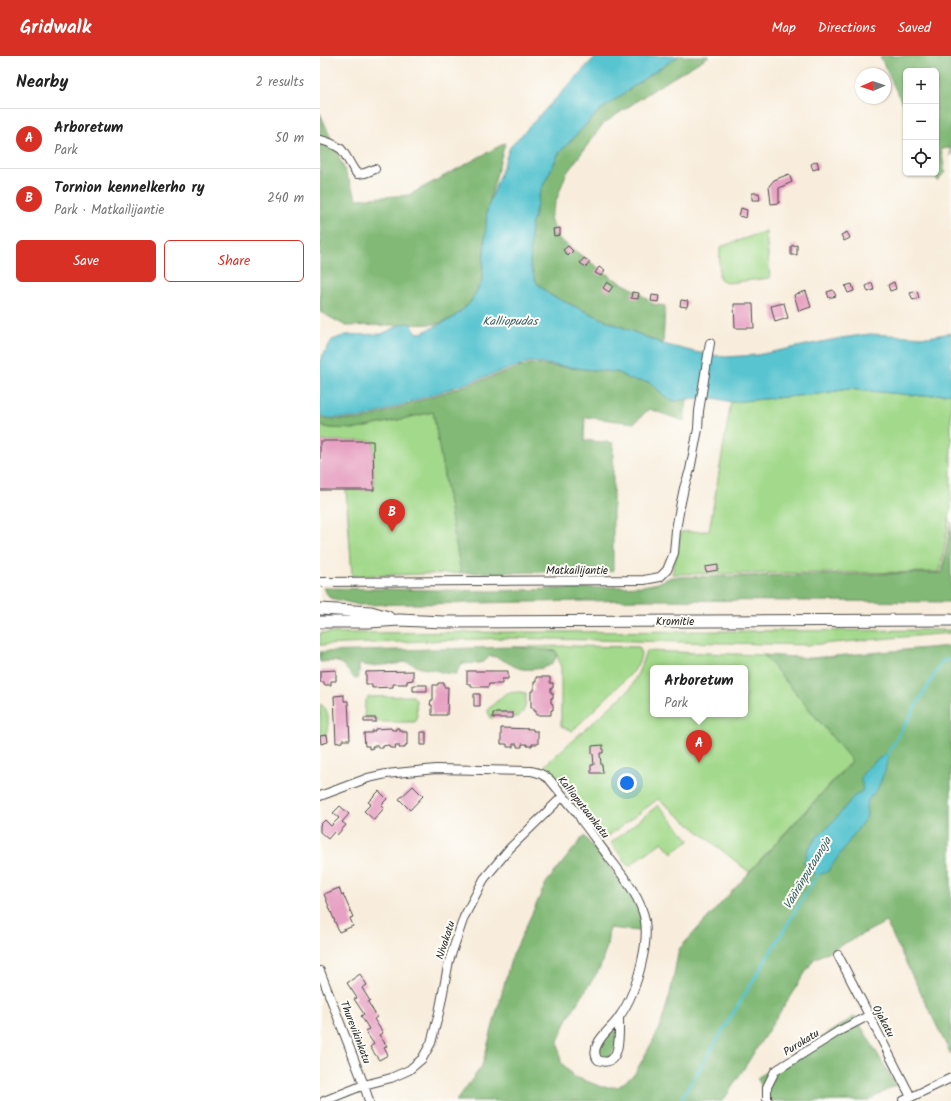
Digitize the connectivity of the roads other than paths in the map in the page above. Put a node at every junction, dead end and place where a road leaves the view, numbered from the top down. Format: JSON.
{"nodes":[{"id":1,"x":320,"y":140,"type":"edge"},
{"id":2,"x":375,"y":169,"type":"dead end"},
{"id":3,"x":710,"y":343,"type":"dead end"},
{"id":4,"x":320,"y":582,"type":"edge"},
{"id":5,"x":320,"y":609,"type":"edge"},
{"id":6,"x":399,"y":620,"type":"junction"},
{"id":7,"x":951,"y":620,"type":"edge"},
{"id":8,"x":320,"y":622,"type":"edge"},
{"id":9,"x":320,"y":796,"type":"edge"},
{"id":10,"x":563,"y":796,"type":"junction"},
{"id":11,"x":838,"y":955,"type":"dead end"},
{"id":12,"x":320,"y":971,"type":"edge"},
{"id":13,"x":322,"y":984,"type":"edge"},
{"id":14,"x":868,"y":1016,"type":"junction"},
{"id":15,"x":619,"y":1018,"type":"junction"},
{"id":16,"x":951,"y":1078,"type":"edge"},
{"id":17,"x":364,"y":1085,"type":"junction"},
{"id":18,"x":911,"y":1097,"type":"junction"},
{"id":19,"x":324,"y":1101,"type":"edge"},
{"id":20,"x":369,"y":1101,"type":"edge"},
{"id":21,"x":768,"y":1101,"type":"edge"},
{"id":22,"x":903,"y":1101,"type":"edge"}],
"edges":[{"from":1,"to":2,"type":"street"},
{"from":3,"to":4,"type":"street","name":"Matkailijantie"},
{"from":5,"to":6,"type":"main road","name":"Kromitie"},
{"from":6,"to":7,"type":"main road","name":"Kromitie"},
{"from":6,"to":8,"type":"main road","name":"Kromitie"},
{"from":9,"to":10,"type":"street","name":"Kallioputaankatu"},
{"from":10,"to":15,"type":"street","name":"Kallioputaankatu"},
{"from":10,"to":17,"type":"street","name":"Nivakatu"},
{"from":11,"to":14,"type":"street","name":"Ojakatu"},
{"from":12,"to":13,"type":"street","name":"Thurevikinkatu"},
{"from":13,"to":17,"type":"street","name":"Thurevikinkatu"},
{"from":14,"to":18,"type":"street","name":"Ojakatu"},
{"from":14,"to":21,"type":"street","name":"Purokatu"},
{"from":15,"to":15,"type":"street","name":"Kallioputaankatu"},
{"from":16,"to":18,"type":"street"},
{"from":17,"to":19,"type":"street","name":"Nivakatu"},
{"from":17,"to":20,"type":"street","name":"Thurevikinkatu"},
{"from":18,"to":22,"type":"street"}]}
